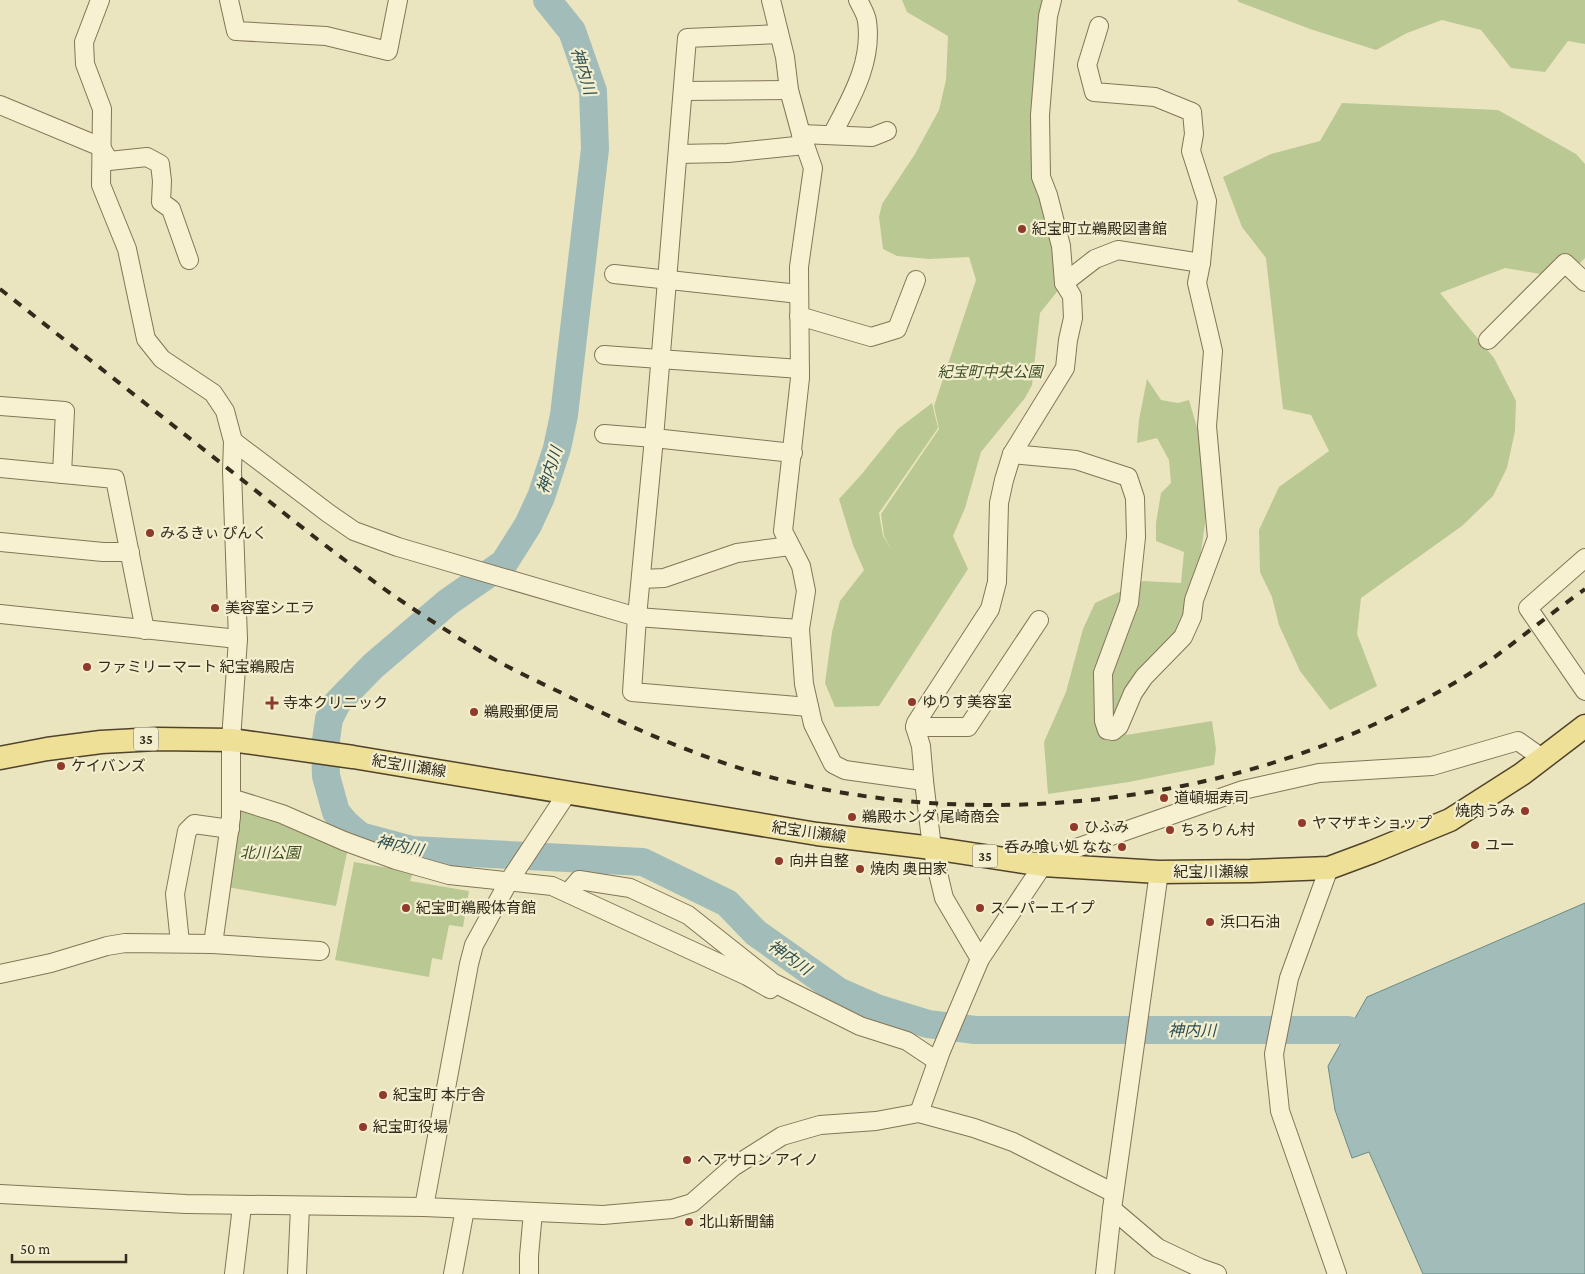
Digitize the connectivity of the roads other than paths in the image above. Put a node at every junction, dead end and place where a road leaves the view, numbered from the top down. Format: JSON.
{"nodes":[{"id":1,"x":100,"y":0,"type":"edge"},
{"id":2,"x":229,"y":0,"type":"edge"},
{"id":3,"x":398,"y":0,"type":"edge"},
{"id":4,"x":771,"y":0,"type":"edge"},
{"id":5,"x":858,"y":0,"type":"edge"},
{"id":6,"x":1052,"y":0,"type":"edge"},
{"id":7,"x":1099,"y":26,"type":"dead end"},
{"id":8,"x":779,"y":34,"type":"junction"},
{"id":9,"x":789,"y":90,"type":"junction"},
{"id":10,"x":683,"y":91,"type":"junction"},
{"id":11,"x":0,"y":105,"type":"edge"},
{"id":12,"x":887,"y":131,"type":"dead end"},
{"id":13,"x":832,"y":135,"type":"junction"},
{"id":14,"x":803,"y":139,"type":"junction"},
{"id":15,"x":101,"y":147,"type":"junction"},
{"id":16,"x":678,"y":154,"type":"junction"},
{"id":17,"x":188,"y":260,"type":"dead end"},
{"id":18,"x":1201,"y":263,"type":"junction"},
{"id":19,"x":614,"y":274,"type":"dead end"},
{"id":20,"x":667,"y":280,"type":"junction"},
{"id":21,"x":916,"y":280,"type":"dead end"},
{"id":22,"x":1585,"y":282,"type":"edge"},
{"id":23,"x":1064,"y":283,"type":"junction"},
{"id":24,"x":799,"y":294,"type":"junction"},
{"id":25,"x":799,"y":316,"type":"junction"},
{"id":26,"x":1488,"y":340,"type":"dead end"},
{"id":27,"x":604,"y":355,"type":"dead end"},
{"id":28,"x":661,"y":359,"type":"junction"},
{"id":29,"x":800,"y":369,"type":"junction"},
{"id":30,"x":0,"y":406,"type":"edge"},
{"id":31,"x":604,"y":434,"type":"dead end"},
{"id":32,"x":654,"y":438,"type":"junction"},
{"id":33,"x":233,"y":441,"type":"junction"},
{"id":34,"x":793,"y":453,"type":"junction"},
{"id":35,"x":1012,"y":454,"type":"junction"},
{"id":36,"x":0,"y":468,"type":"edge"},
{"id":37,"x":62,"y":474,"type":"junction"},
{"id":38,"x":0,"y":542,"type":"edge"},
{"id":39,"x":790,"y":546,"type":"junction"},
{"id":40,"x":130,"y":552,"type":"junction"},
{"id":41,"x":1585,"y":558,"type":"edge"},
{"id":42,"x":641,"y":579,"type":"junction"},
{"id":43,"x":0,"y":614,"type":"edge"},
{"id":44,"x":637,"y":617,"type":"junction"},
{"id":45,"x":1039,"y":620,"type":"dead end"},
{"id":46,"x":800,"y":629,"type":"junction"},
{"id":47,"x":145,"y":630,"type":"junction"},
{"id":48,"x":238,"y":639,"type":"junction"},
{"id":49,"x":1585,"y":691,"type":"edge"},
{"id":50,"x":809,"y":707,"type":"junction"},
{"id":51,"x":915,"y":726,"type":"junction"},
{"id":52,"x":1585,"y":726,"type":"edge"},
{"id":53,"x":231,"y":740,"type":"junction"},
{"id":54,"x":0,"y":758,"type":"edge"},
{"id":55,"x":1542,"y":758,"type":"junction"},
{"id":56,"x":924,"y":782,"type":"junction"},
{"id":57,"x":568,"y":792,"type":"junction"},
{"id":58,"x":231,"y":798,"type":"junction"},
{"id":59,"x":230,"y":829,"type":"junction"},
{"id":60,"x":932,"y":848,"type":"junction"},
{"id":61,"x":1043,"y":865,"type":"junction"},
{"id":62,"x":1329,"y":868,"type":"junction"},
{"id":63,"x":1159,"y":872,"type":"junction"},
{"id":64,"x":509,"y":881,"type":"junction"},
{"id":65,"x":568,"y":893,"type":"junction"},
{"id":66,"x":180,"y":943,"type":"junction"},
{"id":67,"x":213,"y":944,"type":"junction"},
{"id":68,"x":320,"y":951,"type":"dead end"},
{"id":69,"x":980,"y":959,"type":"junction"},
{"id":70,"x":0,"y":974,"type":"edge"},
{"id":71,"x":776,"y":984,"type":"junction"},
{"id":72,"x":939,"y":1056,"type":"junction"},
{"id":73,"x":919,"y":1113,"type":"junction"},
{"id":74,"x":0,"y":1194,"type":"edge"},
{"id":75,"x":1113,"y":1201,"type":"junction"},
{"id":76,"x":242,"y":1206,"type":"junction"},
{"id":77,"x":300,"y":1207,"type":"junction"},
{"id":78,"x":424,"y":1207,"type":"junction"},
{"id":79,"x":465,"y":1209,"type":"junction"},
{"id":80,"x":533,"y":1212,"type":"junction"},
{"id":81,"x":234,"y":1274,"type":"edge"},
{"id":82,"x":297,"y":1274,"type":"edge"},
{"id":83,"x":453,"y":1274,"type":"edge"},
{"id":84,"x":530,"y":1274,"type":"edge"},
{"id":85,"x":1105,"y":1274,"type":"edge"},
{"id":86,"x":1217,"y":1274,"type":"edge"},
{"id":87,"x":1337,"y":1274,"type":"edge"}],
"edges":[{"from":1,"to":15,"type":"street"},
{"from":2,"to":3,"type":"street"},
{"from":4,"to":8,"type":"street"},
{"from":5,"to":13,"type":"street"},
{"from":6,"to":23,"type":"street"},
{"from":7,"to":18,"type":"street"},
{"from":8,"to":9,"type":"street"},
{"from":8,"to":10,"type":"street"},
{"from":9,"to":10,"type":"street"},
{"from":9,"to":14,"type":"street"},
{"from":10,"to":16,"type":"street"},
{"from":11,"to":15,"type":"street"},
{"from":12,"to":13,"type":"street"},
{"from":13,"to":14,"type":"street"},
{"from":14,"to":16,"type":"street"},
{"from":14,"to":24,"type":"street"},
{"from":15,"to":17,"type":"street"},
{"from":15,"to":33,"type":"street"},
{"from":16,"to":20,"type":"street"},
{"from":18,"to":23,"type":"street"},
{"from":18,"to":35,"type":"street"},
{"from":19,"to":20,"type":"street"},
{"from":20,"to":24,"type":"street"},
{"from":20,"to":28,"type":"street"},
{"from":21,"to":25,"type":"street"},
{"from":22,"to":26,"type":"street"},
{"from":23,"to":35,"type":"street"},
{"from":24,"to":25,"type":"street"},
{"from":25,"to":29,"type":"street"},
{"from":27,"to":28,"type":"street"},
{"from":28,"to":29,"type":"street"},
{"from":28,"to":32,"type":"street"},
{"from":29,"to":34,"type":"street"},
{"from":30,"to":37,"type":"street"},
{"from":31,"to":32,"type":"street"},
{"from":32,"to":34,"type":"street"},
{"from":32,"to":42,"type":"street"},
{"from":33,"to":44,"type":"street"},
{"from":33,"to":48,"type":"street"},
{"from":34,"to":39,"type":"street"},
{"from":35,"to":51,"type":"street"},
{"from":36,"to":37,"type":"street"},
{"from":37,"to":40,"type":"street"},
{"from":38,"to":40,"type":"street"},
{"from":39,"to":42,"type":"street"},
{"from":39,"to":46,"type":"street"},
{"from":40,"to":47,"type":"street"},
{"from":41,"to":49,"type":"street"},
{"from":42,"to":44,"type":"street"},
{"from":43,"to":47,"type":"street"},
{"from":44,"to":46,"type":"street"},
{"from":44,"to":50,"type":"street"},
{"from":45,"to":51,"type":"street"},
{"from":46,"to":50,"type":"street"},
{"from":47,"to":48,"type":"street"},
{"from":48,"to":53,"type":"street"},
{"from":50,"to":56,"type":"street"},
{"from":51,"to":56,"type":"street"},
{"from":52,"to":55,"type":"main road","name":"紀宝川瀬線","number":"35"},
{"from":53,"to":54,"type":"main road","name":"紀宝川瀬線","number":"35"},
{"from":53,"to":57,"type":"main road","name":"紀宝川瀬線","number":"35"},
{"from":53,"to":58,"type":"street"},
{"from":55,"to":61,"type":"street"},
{"from":55,"to":62,"type":"main road","name":"紀宝川瀬線","number":"35"},
{"from":56,"to":60,"type":"street"},
{"from":57,"to":60,"type":"main road","name":"紀宝川瀬線","number":"35"},
{"from":57,"to":64,"type":"street"},
{"from":58,"to":59,"type":"street"},
{"from":58,"to":64,"type":"street"},
{"from":59,"to":66,"type":"street"},
{"from":59,"to":67,"type":"street"},
{"from":60,"to":61,"type":"main road","name":"紀宝川瀬線","number":"35"},
{"from":60,"to":69,"type":"street"},
{"from":61,"to":63,"type":"main road","name":"紀宝川瀬線","number":"35"},
{"from":61,"to":69,"type":"street"},
{"from":62,"to":63,"type":"main road","name":"紀宝川瀬線","number":"35"},
{"from":62,"to":87,"type":"street"},
{"from":63,"to":75,"type":"street"},
{"from":64,"to":65,"type":"street"},
{"from":64,"to":78,"type":"street"},
{"from":65,"to":71,"type":"street"},
{"from":65,"to":71,"type":"street"},
{"from":66,"to":67,"type":"street"},
{"from":66,"to":70,"type":"street"},
{"from":67,"to":68,"type":"street"},
{"from":69,"to":72,"type":"street"},
{"from":71,"to":72,"type":"street"},
{"from":72,"to":73,"type":"street"},
{"from":73,"to":75,"type":"street"},
{"from":73,"to":80,"type":"street"},
{"from":74,"to":76,"type":"street"},
{"from":75,"to":85,"type":"street"},
{"from":75,"to":86,"type":"street"},
{"from":76,"to":77,"type":"street"},
{"from":76,"to":81,"type":"street"},
{"from":77,"to":78,"type":"street"},
{"from":77,"to":82,"type":"street"},
{"from":78,"to":79,"type":"street"},
{"from":79,"to":80,"type":"street"},
{"from":79,"to":83,"type":"street"},
{"from":80,"to":84,"type":"street"}]}
